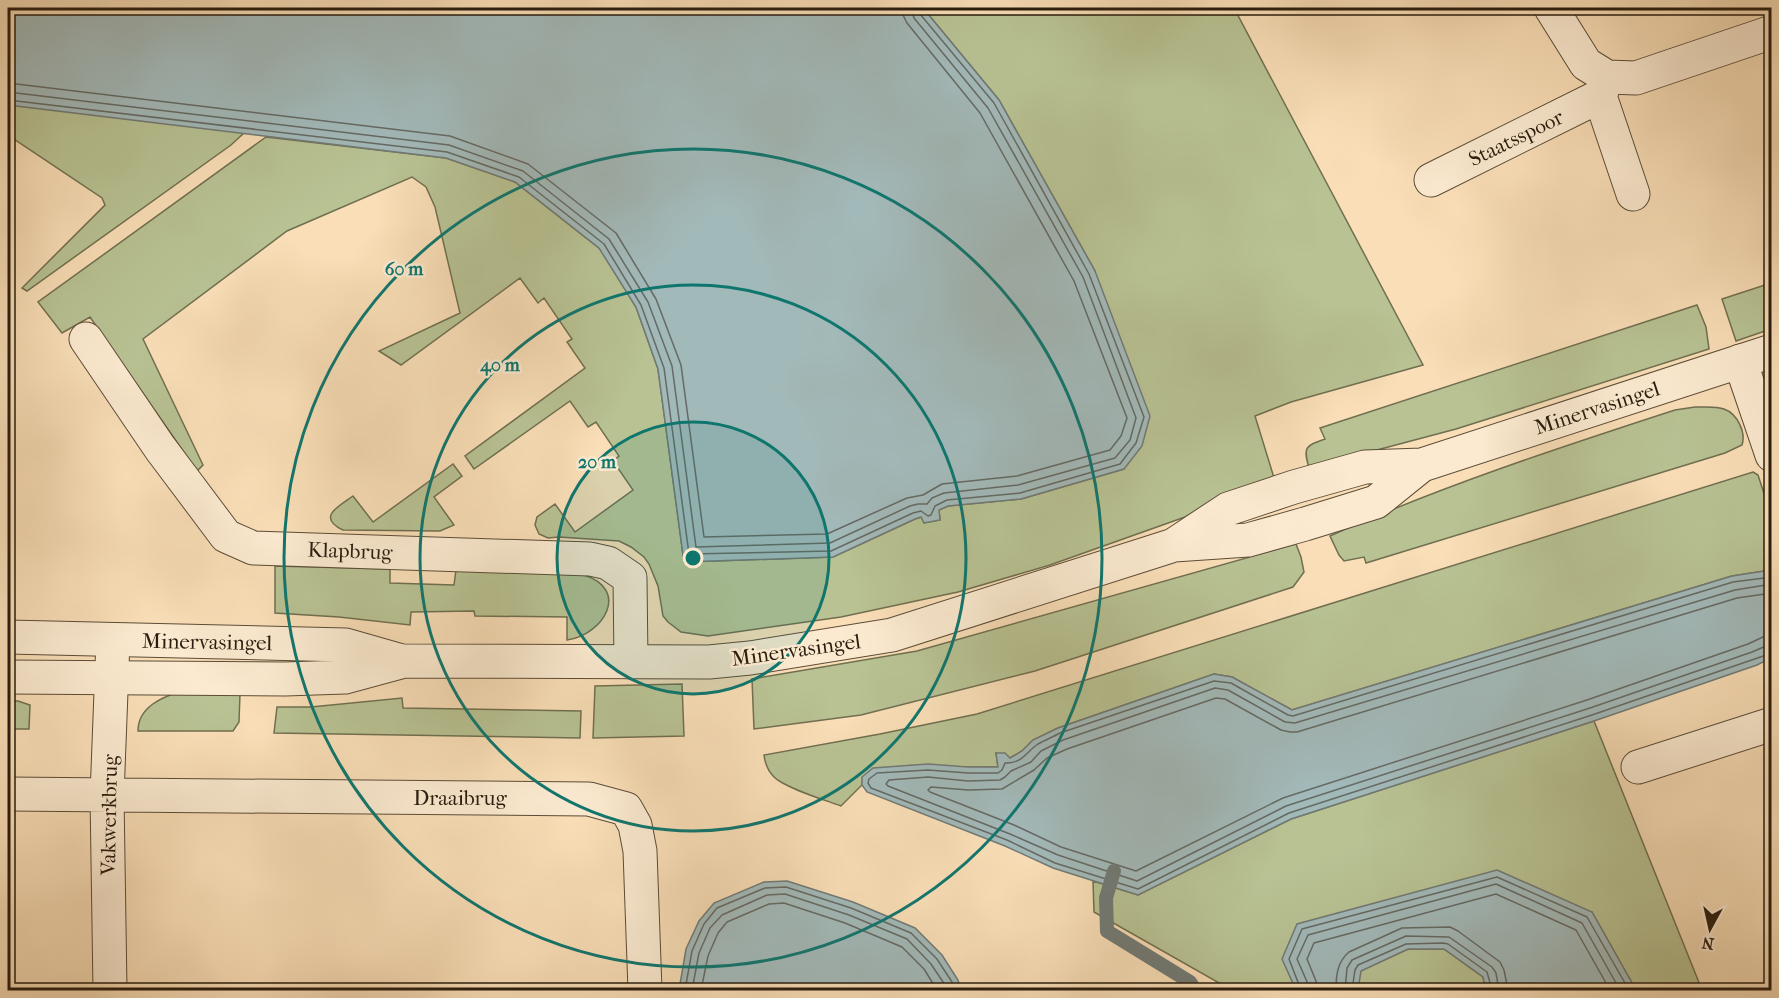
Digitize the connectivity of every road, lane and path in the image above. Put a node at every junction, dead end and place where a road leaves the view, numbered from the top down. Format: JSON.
{"nodes":[{"id":1,"x":1551,"y":8,"type":"edge"},
{"id":2,"x":1772,"y":32,"type":"edge"},
{"id":3,"x":1604,"y":87,"type":"junction"},
{"id":4,"x":1431,"y":180,"type":"dead end"},
{"id":5,"x":1634,"y":195,"type":"dead end"},
{"id":6,"x":86,"y":339,"type":"dead end"},
{"id":7,"x":1772,"y":351,"type":"edge"},
{"id":8,"x":1740,"y":361,"type":"junction"},
{"id":9,"x":1772,"y":454,"type":"edge"},
{"id":10,"x":8,"y":637,"type":"edge"},
{"id":11,"x":113,"y":640,"type":"junction"},
{"id":12,"x":404,"y":661,"type":"junction"},
{"id":13,"x":631,"y":662,"type":"junction"},
{"id":14,"x":8,"y":677,"type":"edge"},
{"id":15,"x":113,"y":678,"type":"junction"},
{"id":16,"x":1772,"y":724,"type":"edge"},
{"id":17,"x":1638,"y":767,"type":"dead end"},
{"id":18,"x":8,"y":794,"type":"edge"},
{"id":19,"x":107,"y":796,"type":"junction"},
{"id":20,"x":110,"y":990,"type":"edge"},
{"id":21,"x":645,"y":990,"type":"edge"}],
"edges":[{"from":1,"to":3,"type":"street"},
{"from":2,"to":3,"type":"street","name":"Staatsspoor"},
{"from":3,"to":4,"type":"street","name":"Staatsspoor"},
{"from":3,"to":5,"type":"street"},
{"from":6,"to":13,"type":"street","name":"Klapbrug"},
{"from":7,"to":8,"type":"street","name":"Minervasingel"},
{"from":8,"to":9,"type":"street"},
{"from":8,"to":13,"type":"street","name":"Minervasingel"},
{"from":10,"to":11,"type":"street","name":"Minervasingel"},
{"from":11,"to":12,"type":"street","name":"Minervasingel"},
{"from":11,"to":15,"type":"street","name":"Vakwerkbrug"},
{"from":12,"to":13,"type":"street","name":"Minervasingel"},
{"from":12,"to":15,"type":"street","name":"Minervasingel"},
{"from":14,"to":15,"type":"street","name":"Minervasingel"},
{"from":15,"to":19,"type":"street","name":"Vakwerkbrug"},
{"from":16,"to":17,"type":"street"},
{"from":18,"to":19,"type":"street"},
{"from":19,"to":20,"type":"street","name":"Vakwerkbrug"},
{"from":19,"to":21,"type":"street","name":"Draaibrug"}]}
